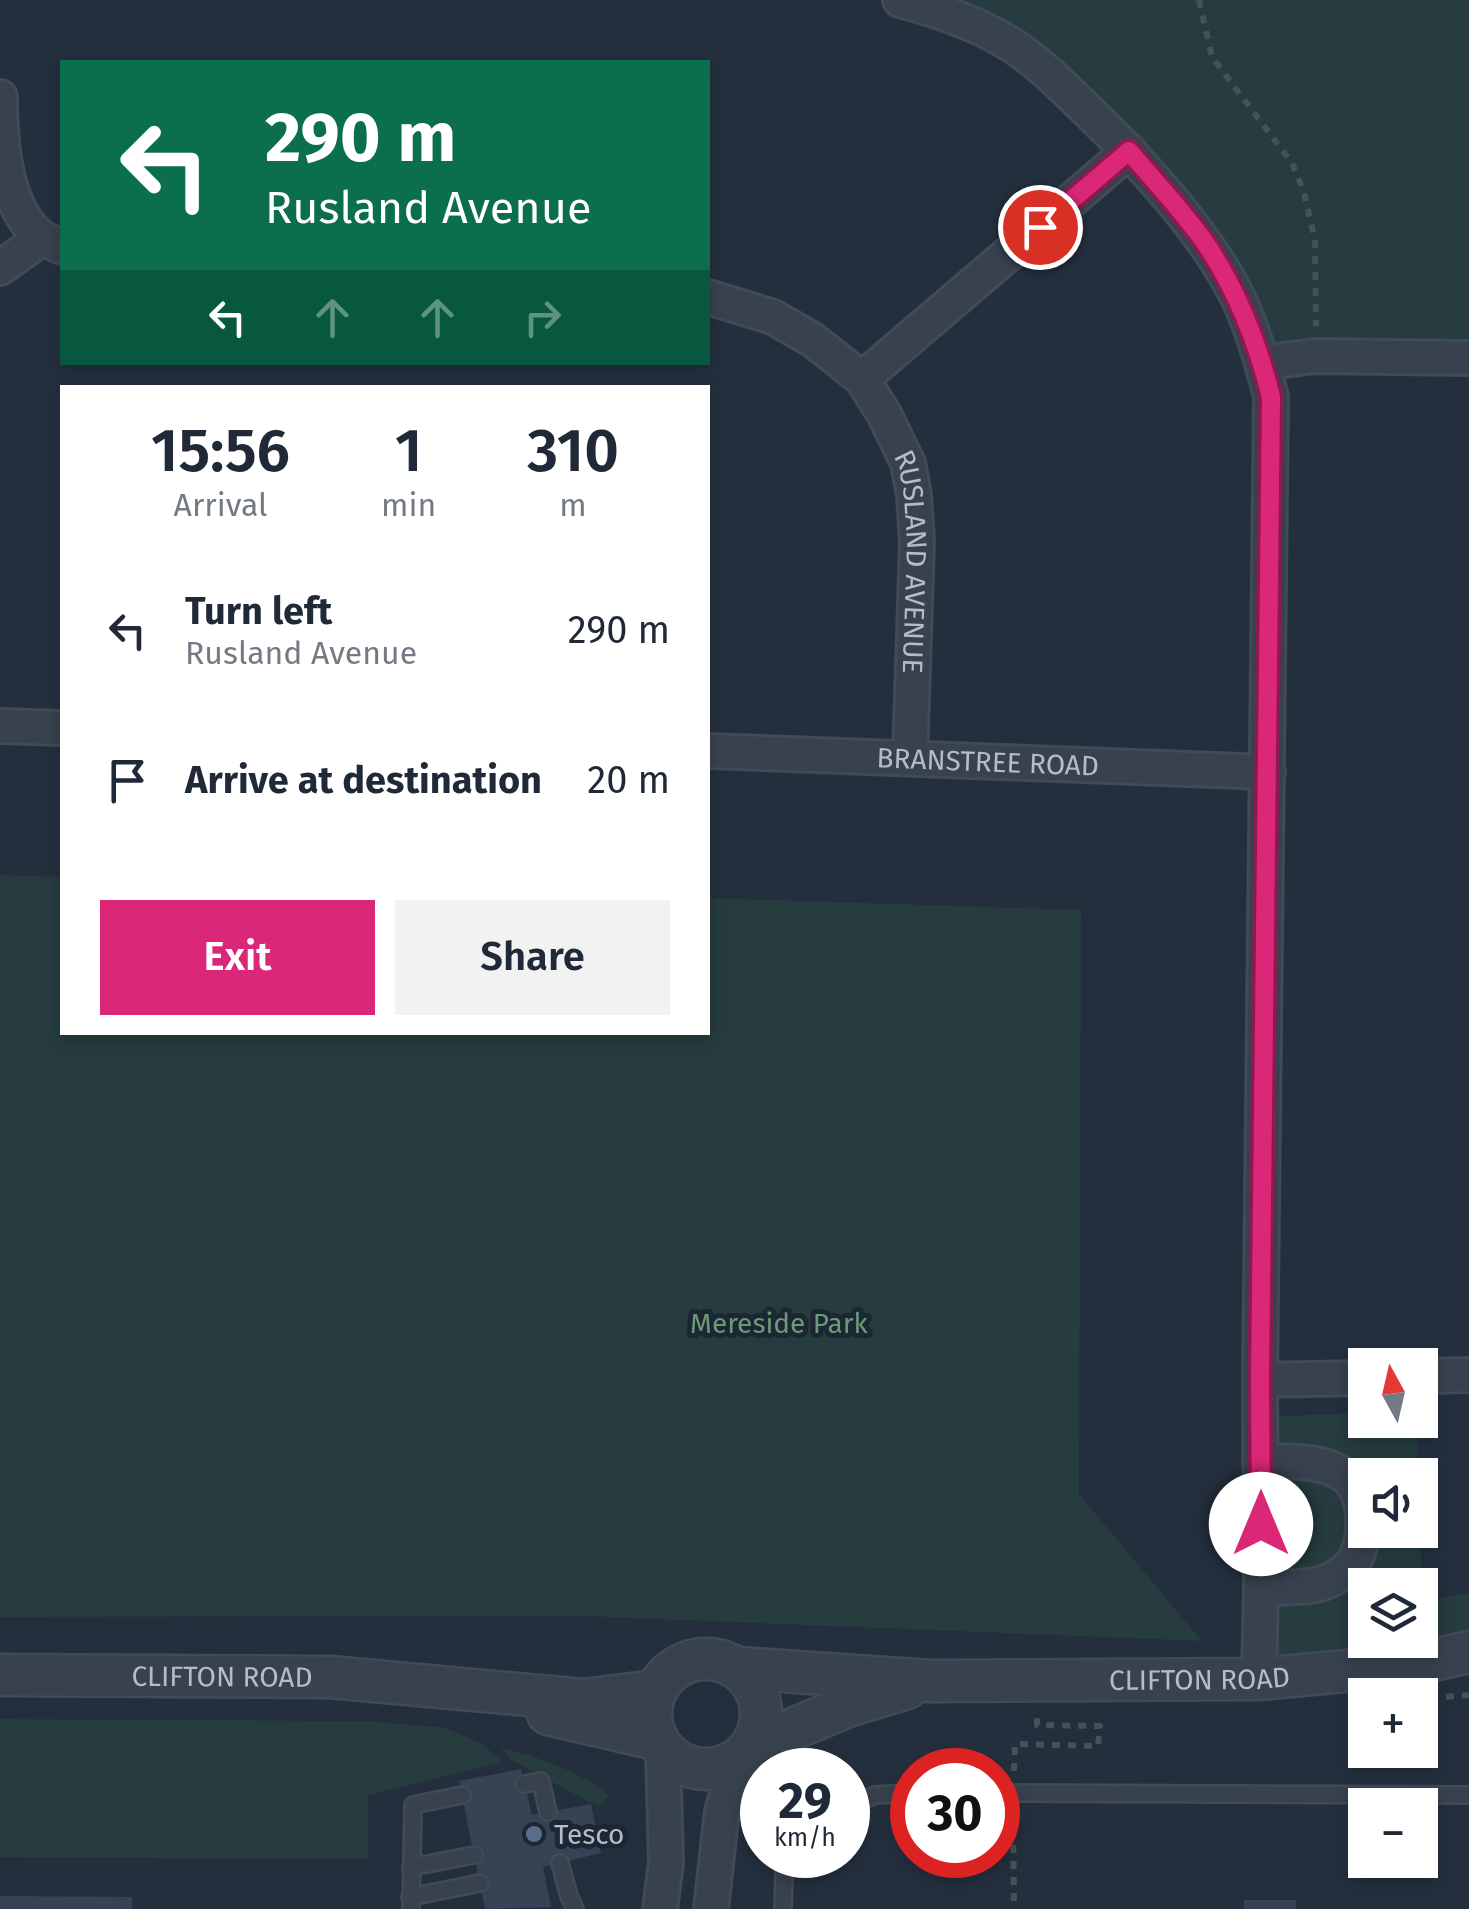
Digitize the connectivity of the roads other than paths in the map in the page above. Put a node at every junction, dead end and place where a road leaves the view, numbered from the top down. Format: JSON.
{"nodes":[{"id":1,"x":900,"y":0,"type":"edge"},
{"id":2,"x":946,"y":6,"type":"edge"},
{"id":3,"x":0,"y":97,"type":"edge"},
{"id":4,"x":1129,"y":151,"type":"junction"},
{"id":5,"x":52,"y":242,"type":"edge"},
{"id":6,"x":0,"y":268,"type":"edge"},
{"id":7,"x":710,"y":298,"type":"edge"},
{"id":8,"x":1469,"y":358,"type":"edge"},
{"id":9,"x":1263,"y":363,"type":"junction"},
{"id":10,"x":862,"y":379,"type":"junction"},
{"id":11,"x":0,"y":726,"type":"edge"},
{"id":12,"x":60,"y":728,"type":"edge"},
{"id":13,"x":710,"y":750,"type":"edge"},
{"id":14,"x":910,"y":758,"type":"junction"},
{"id":15,"x":1268,"y":772,"type":"junction"},
{"id":16,"x":1469,"y":1375,"type":"edge"},
{"id":17,"x":1438,"y":1376,"type":"edge"},
{"id":18,"x":1348,"y":1378,"type":"edge"},
{"id":19,"x":1260,"y":1380,"type":"junction"},
{"id":20,"x":1260,"y":1461,"type":"junction"},
{"id":21,"x":1261,"y":1588,"type":"junction"},
{"id":22,"x":1469,"y":1652,"type":"edge"},
{"id":23,"x":738,"y":1668,"type":"junction"},
{"id":24,"x":0,"y":1674,"type":"edge"},
{"id":25,"x":1259,"y":1679,"type":"junction"},
{"id":26,"x":930,"y":1681,"type":"junction"},
{"id":27,"x":444,"y":1688,"type":"junction"},
{"id":28,"x":655,"y":1691,"type":"junction"},
{"id":29,"x":660,"y":1745,"type":"junction"},
{"id":30,"x":748,"y":1748,"type":"edge"},
{"id":31,"x":754,"y":1748,"type":"edge"},
{"id":32,"x":740,"y":1755,"type":"edge"},
{"id":33,"x":740,"y":1765,"type":"edge"},
{"id":34,"x":524,"y":1784,"type":"dead end"},
{"id":35,"x":1020,"y":1793,"type":"edge"},
{"id":36,"x":1469,"y":1795,"type":"edge"},
{"id":37,"x":462,"y":1796,"type":"dead end"},
{"id":38,"x":548,"y":1812,"type":"dead end"},
{"id":39,"x":474,"y":1855,"type":"dead end"},
{"id":40,"x":412,"y":1867,"type":"junction"},
{"id":41,"x":542,"y":1872,"type":"dead end"},
{"id":42,"x":784,"y":1878,"type":"edge"},
{"id":43,"x":480,"y":1884,"type":"dead end"},
{"id":44,"x":549,"y":1900,"type":"dead end"},
{"id":45,"x":410,"y":1903,"type":"edge"},
{"id":46,"x":572,"y":1903,"type":"edge"},
{"id":47,"x":660,"y":1909,"type":"edge"},
{"id":48,"x":710,"y":1909,"type":"edge"},
{"id":49,"x":783,"y":1909,"type":"edge"}],
"edges":[{"from":1,"to":2,"type":"street"},
{"from":2,"to":4,"type":"street"},
{"from":3,"to":5,"type":"street"},
{"from":4,"to":9,"type":"street"},
{"from":4,"to":10,"type":"street"},
{"from":5,"to":6,"type":"street"},
{"from":7,"to":10,"type":"street","name":"RUSLAND AVENUE"},
{"from":8,"to":9,"type":"street"},
{"from":9,"to":15,"type":"street"},
{"from":10,"to":14,"type":"street","name":"RUSLAND AVENUE"},
{"from":11,"to":12,"type":"street"},
{"from":13,"to":14,"type":"street","name":"BRANSTREE ROAD"},
{"from":14,"to":15,"type":"street","name":"BRANSTREE ROAD"},
{"from":15,"to":19,"type":"street"},
{"from":16,"to":17,"type":"street"},
{"from":18,"to":19,"type":"street"},
{"from":19,"to":20,"type":"street"},
{"from":20,"to":21,"type":"street"},
{"from":20,"to":21,"type":"street"},
{"from":21,"to":25,"type":"street"},
{"from":22,"to":25,"type":"street","name":"CLIFTON ROAD"},
{"from":23,"to":26,"type":"street","name":"CLIFTON ROAD"},
{"from":23,"to":28,"type":"street","name":"CLIFTON ROAD"},
{"from":23,"to":30,"type":"street"},
{"from":24,"to":27,"type":"street","name":"CLIFTON ROAD"},
{"from":25,"to":26,"type":"street","name":"CLIFTON ROAD"},
{"from":26,"to":31,"type":"street","name":"CLIFTON ROAD"},
{"from":27,"to":28,"type":"street","name":"CLIFTON ROAD"},
{"from":27,"to":29,"type":"street","name":"CLIFTON ROAD"},
{"from":28,"to":29,"type":"street"},
{"from":29,"to":32,"type":"street","name":"CLIFTON ROAD"},
{"from":29,"to":47,"type":"street"},
{"from":33,"to":48,"type":"street"},
{"from":34,"to":38,"type":"lane"},
{"from":35,"to":36,"type":"lane"},
{"from":37,"to":40,"type":"lane"},
{"from":39,"to":40,"type":"lane"},
{"from":40,"to":45,"type":"lane"},
{"from":41,"to":46,"type":"lane"},
{"from":42,"to":49,"type":"lane"},
{"from":43,"to":45,"type":"lane"},
{"from":44,"to":46,"type":"lane"}]}
